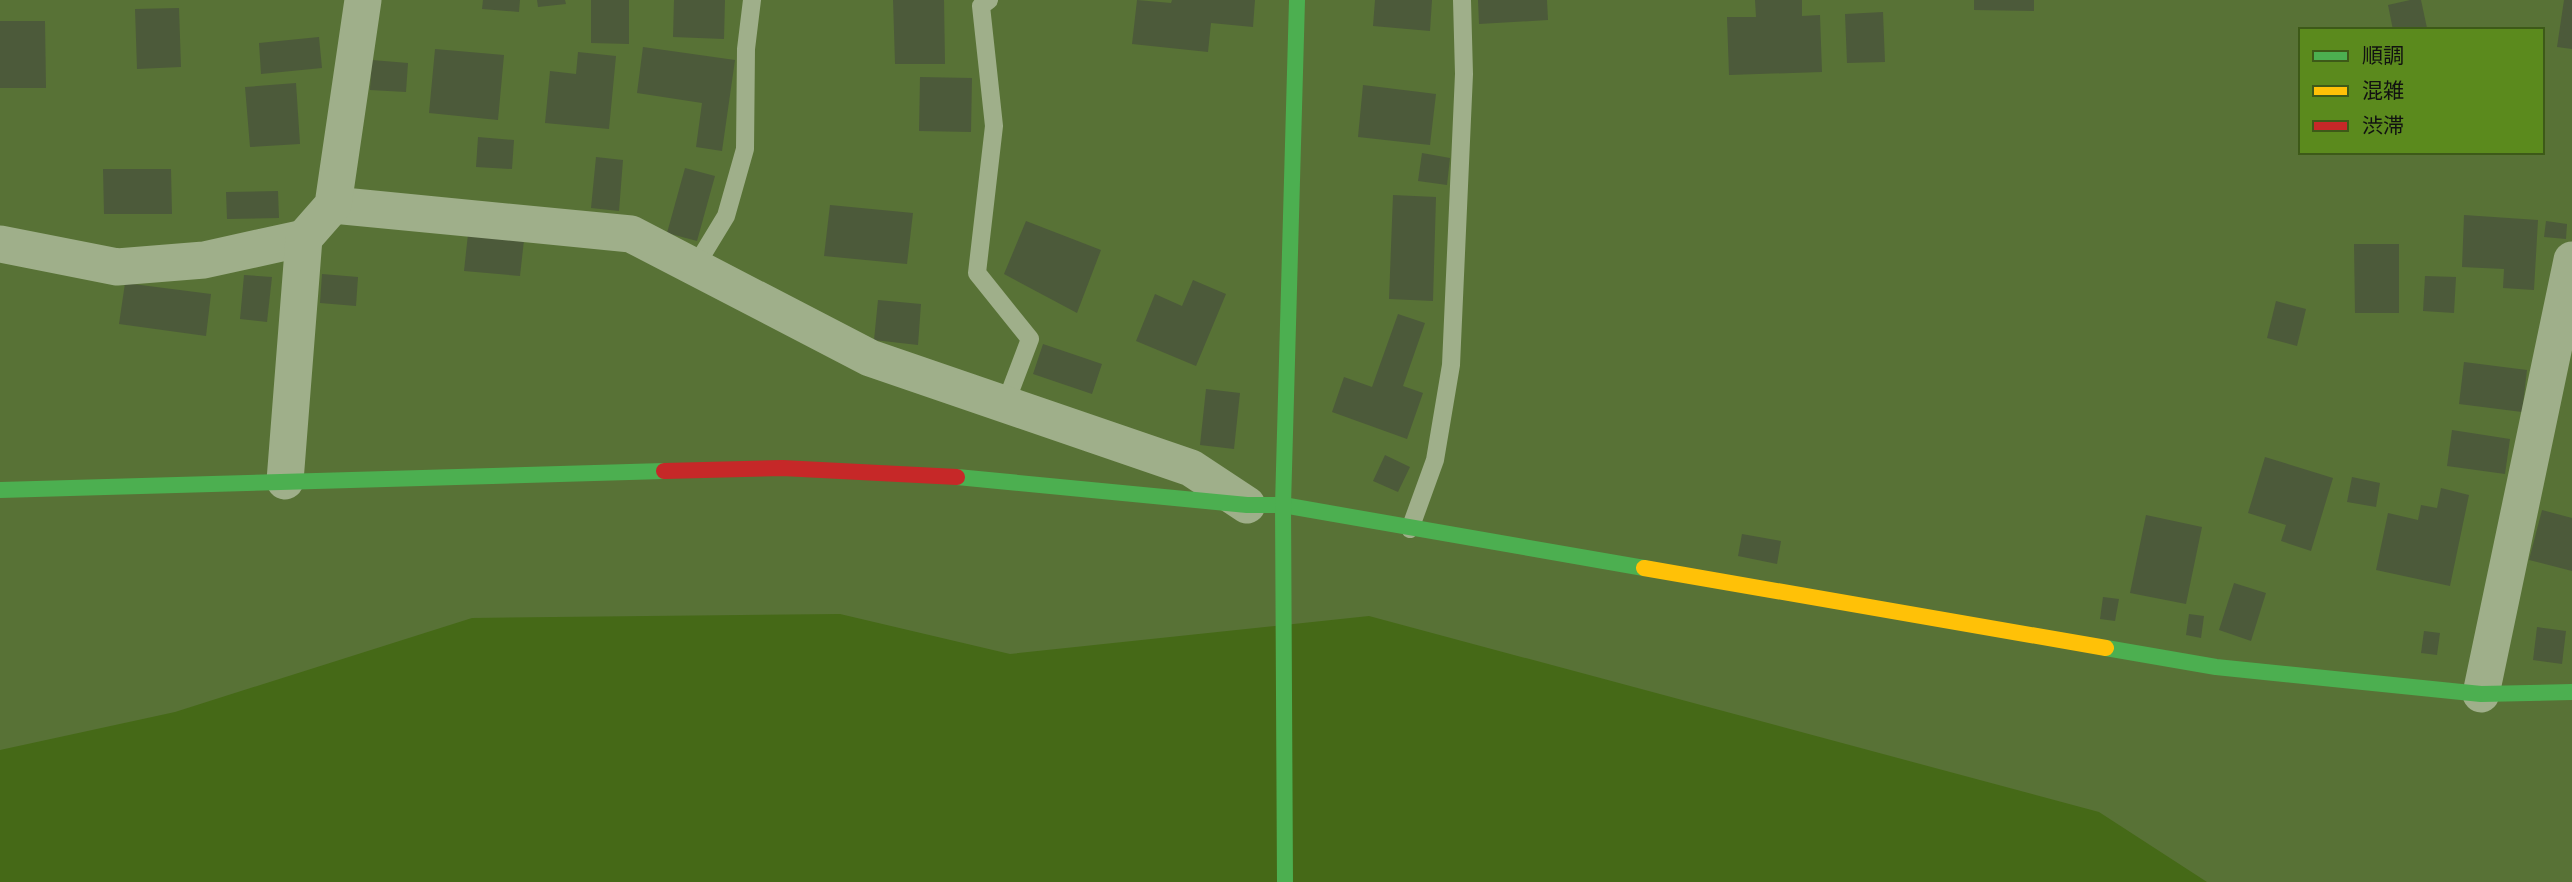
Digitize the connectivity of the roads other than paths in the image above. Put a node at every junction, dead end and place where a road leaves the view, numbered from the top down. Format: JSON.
{"nodes":[{"id":1,"x":363,"y":0,"type":"edge"},
{"id":2,"x":752,"y":0,"type":"edge"},
{"id":3,"x":989,"y":0,"type":"edge"},
{"id":4,"x":1297,"y":0,"type":"edge"},
{"id":5,"x":1462,"y":0,"type":"edge"},
{"id":6,"x":333,"y":205,"type":"junction"},
{"id":7,"x":304,"y":238,"type":"junction"},
{"id":8,"x":0,"y":244,"type":"edge"},
{"id":9,"x":2572,"y":260,"type":"edge"},
{"id":10,"x":695,"y":267,"type":"junction"},
{"id":11,"x":1005,"y":405,"type":"junction"},
{"id":12,"x":285,"y":481,"type":"junction"},
{"id":13,"x":0,"y":490,"type":"edge"},
{"id":14,"x":1247,"y":505,"type":"junction"},
{"id":15,"x":1283,"y":505,"type":"junction"},
{"id":16,"x":1410,"y":529,"type":"junction"},
{"id":17,"x":2572,"y":692,"type":"edge"},
{"id":18,"x":2481,"y":694,"type":"junction"},
{"id":19,"x":1284,"y":882,"type":"edge"}],
"edges":[{"from":1,"to":6,"type":"street"},
{"from":2,"to":10,"type":"lane"},
{"from":3,"to":11,"type":"lane"},
{"from":4,"to":15,"type":"street"},
{"from":5,"to":16,"type":"lane"},
{"from":6,"to":7,"type":"street"},
{"from":6,"to":10,"type":"street"},
{"from":7,"to":8,"type":"street"},
{"from":7,"to":12,"type":"street"},
{"from":9,"to":18,"type":"street"},
{"from":10,"to":11,"type":"street"},
{"from":11,"to":14,"type":"street"},
{"from":12,"to":13,"type":"street"},
{"from":12,"to":14,"type":"street"},
{"from":14,"to":15,"type":"street"},
{"from":15,"to":16,"type":"street"},
{"from":15,"to":19,"type":"street"},
{"from":16,"to":18,"type":"street"},
{"from":17,"to":18,"type":"street"}]}
